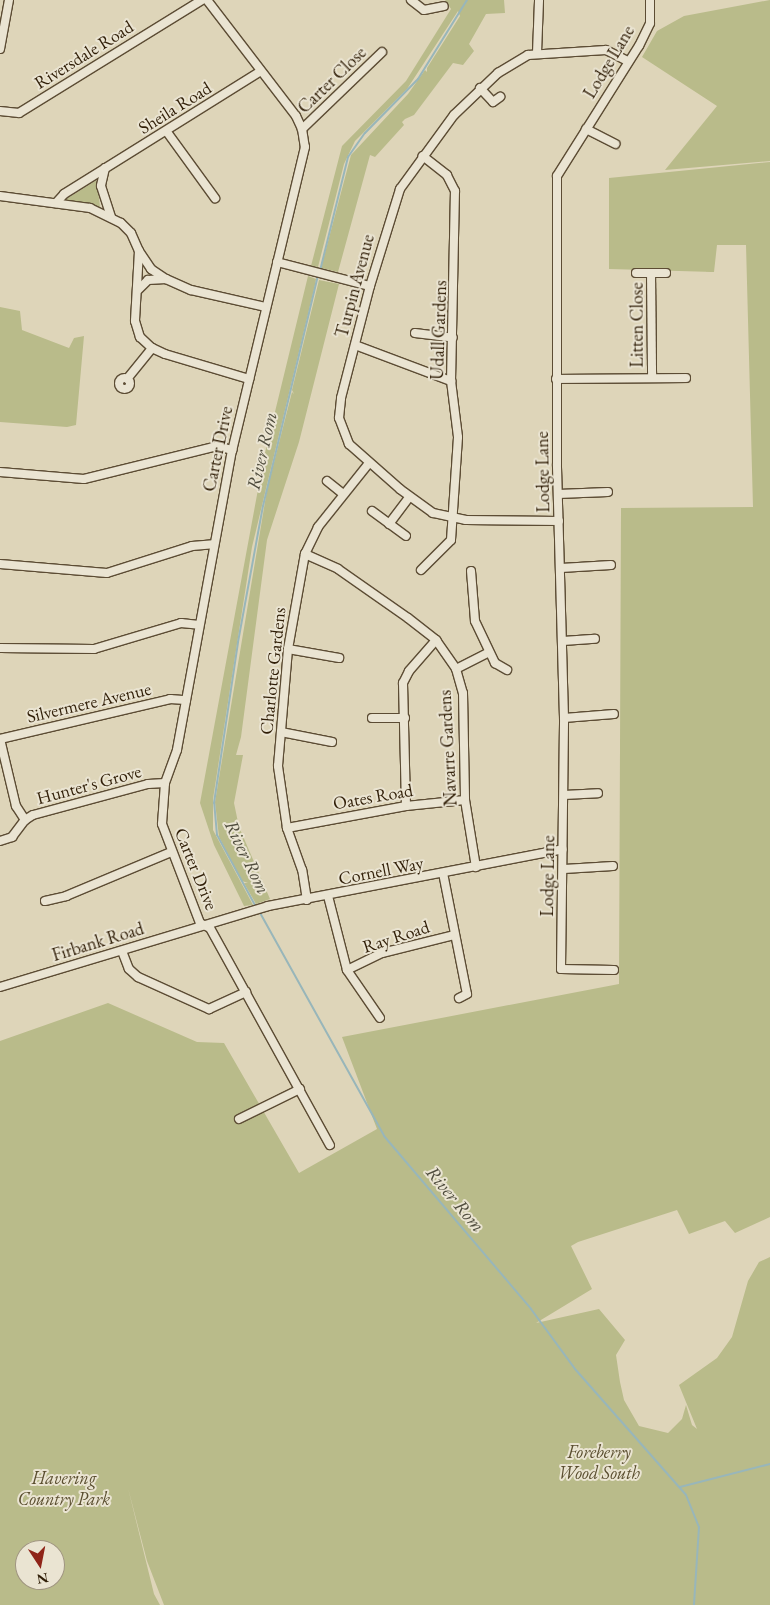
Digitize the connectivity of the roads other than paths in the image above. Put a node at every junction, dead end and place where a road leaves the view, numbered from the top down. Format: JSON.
{"nodes":[{"id":1,"x":9,"y":0,"type":"edge"},
{"id":2,"x":202,"y":0,"type":"edge"},
{"id":3,"x":208,"y":0,"type":"edge"},
{"id":4,"x":411,"y":0,"type":"edge"},
{"id":5,"x":539,"y":0,"type":"edge"},
{"id":6,"x":650,"y":0,"type":"edge"},
{"id":7,"x":444,"y":6,"type":"dead end"},
{"id":8,"x":2,"y":29,"type":"edge"},
{"id":9,"x":0,"y":50,"type":"edge"},
{"id":10,"x":382,"y":52,"type":"dead end"},
{"id":11,"x":537,"y":54,"type":"junction"},
{"id":12,"x":628,"y":61,"type":"junction"},
{"id":13,"x":261,"y":71,"type":"junction"},
{"id":14,"x":480,"y":88,"type":"junction"},
{"id":15,"x":497,"y":99,"type":"dead end"},
{"id":16,"x":3,"y":113,"type":"edge"},
{"id":17,"x":586,"y":128,"type":"junction"},
{"id":18,"x":302,"y":129,"type":"junction"},
{"id":19,"x":167,"y":132,"type":"junction"},
{"id":20,"x":615,"y":144,"type":"dead end"},
{"id":21,"x":423,"y":156,"type":"junction"},
{"id":22,"x":105,"y":168,"type":"junction"},
{"id":23,"x":0,"y":196,"type":"edge"},
{"id":24,"x":215,"y":198,"type":"dead end"},
{"id":25,"x":56,"y":203,"type":"junction"},
{"id":26,"x":111,"y":217,"type":"junction"},
{"id":27,"x":138,"y":251,"type":"junction"},
{"id":28,"x":277,"y":262,"type":"junction"},
{"id":29,"x":636,"y":273,"type":"dead end"},
{"id":30,"x":651,"y":273,"type":"junction"},
{"id":31,"x":666,"y":273,"type":"dead end"},
{"id":32,"x":166,"y":280,"type":"junction"},
{"id":33,"x":370,"y":286,"type":"junction"},
{"id":34,"x":138,"y":290,"type":"junction"},
{"id":35,"x":265,"y":307,"type":"junction"},
{"id":36,"x":415,"y":333,"type":"dead end"},
{"id":37,"x":454,"y":338,"type":"junction"},
{"id":38,"x":355,"y":345,"type":"junction"},
{"id":39,"x":152,"y":348,"type":"junction"},
{"id":40,"x":652,"y":377,"type":"junction"},
{"id":41,"x":686,"y":378,"type":"dead end"},
{"id":42,"x":127,"y":379,"type":"dead end"},
{"id":43,"x":249,"y":379,"type":"junction"},
{"id":44,"x":556,"y":379,"type":"junction"},
{"id":45,"x":451,"y":381,"type":"junction"},
{"id":46,"x":232,"y":450,"type":"junction"},
{"id":47,"x":369,"y":463,"type":"junction"},
{"id":48,"x":0,"y":472,"type":"edge"},
{"id":49,"x":327,"y":480,"type":"dead end"},
{"id":50,"x":608,"y":492,"type":"dead end"},
{"id":51,"x":343,"y":494,"type":"junction"},
{"id":52,"x":558,"y":494,"type":"junction"},
{"id":53,"x":409,"y":497,"type":"junction"},
{"id":54,"x":372,"y":511,"type":"dead end"},
{"id":55,"x":451,"y":519,"type":"junction"},
{"id":56,"x":558,"y":521,"type":"junction"},
{"id":57,"x":389,"y":524,"type":"junction"},
{"id":58,"x":406,"y":536,"type":"dead end"},
{"id":59,"x":213,"y":544,"type":"junction"},
{"id":60,"x":305,"y":554,"type":"junction"},
{"id":61,"x":0,"y":564,"type":"edge"},
{"id":62,"x":611,"y":565,"type":"dead end"},
{"id":63,"x":561,"y":568,"type":"junction"},
{"id":64,"x":421,"y":570,"type":"dead end"},
{"id":65,"x":471,"y":571,"type":"dead end"},
{"id":66,"x":199,"y":625,"type":"junction"},
{"id":67,"x":595,"y":639,"type":"dead end"},
{"id":68,"x":436,"y":640,"type":"junction"},
{"id":69,"x":563,"y":641,"type":"junction"},
{"id":70,"x":0,"y":648,"type":"edge"},
{"id":71,"x":288,"y":649,"type":"junction"},
{"id":72,"x":489,"y":652,"type":"junction"},
{"id":73,"x":339,"y":658,"type":"dead end"},
{"id":74,"x":456,"y":669,"type":"junction"},
{"id":75,"x":507,"y":670,"type":"dead end"},
{"id":76,"x":186,"y":700,"type":"junction"},
{"id":77,"x":614,"y":714,"type":"dead end"},
{"id":78,"x":372,"y":718,"type":"dead end"},
{"id":79,"x":404,"y":718,"type":"junction"},
{"id":80,"x":564,"y":718,"type":"junction"},
{"id":81,"x":281,"y":732,"type":"junction"},
{"id":82,"x":0,"y":739,"type":"edge"},
{"id":83,"x":332,"y":742,"type":"dead end"},
{"id":84,"x":165,"y":783,"type":"junction"},
{"id":85,"x":598,"y":793,"type":"dead end"},
{"id":86,"x":564,"y":794,"type":"junction"},
{"id":87,"x":465,"y":800,"type":"junction"},
{"id":88,"x":406,"y":806,"type":"junction"},
{"id":89,"x":24,"y":820,"type":"junction"},
{"id":90,"x":287,"y":828,"type":"junction"},
{"id":91,"x":0,"y":841,"type":"edge"},
{"id":92,"x":563,"y":849,"type":"junction"},
{"id":93,"x":170,"y":852,"type":"junction"},
{"id":94,"x":613,"y":866,"type":"dead end"},
{"id":95,"x":476,"y":867,"type":"junction"},
{"id":96,"x":564,"y":869,"type":"junction"},
{"id":97,"x":444,"y":873,"type":"junction"},
{"id":98,"x":328,"y":896,"type":"junction"},
{"id":99,"x":307,"y":900,"type":"junction"},
{"id":100,"x":45,"y":901,"type":"dead end"},
{"id":101,"x":205,"y":925,"type":"junction"},
{"id":102,"x":455,"y":935,"type":"junction"},
{"id":103,"x":122,"y":951,"type":"junction"},
{"id":104,"x":347,"y":970,"type":"junction"},
{"id":105,"x":614,"y":970,"type":"dead end"},
{"id":106,"x":0,"y":987,"type":"edge"},
{"id":107,"x":246,"y":992,"type":"junction"},
{"id":108,"x":459,"y":998,"type":"dead end"},
{"id":109,"x":380,"y":1018,"type":"dead end"},
{"id":110,"x":300,"y":1089,"type":"junction"},
{"id":111,"x":239,"y":1120,"type":"dead end"},
{"id":112,"x":330,"y":1145,"type":"dead end"}],
"edges":[{"from":1,"to":8,"type":"street"},
{"from":2,"to":16,"type":"street","name":"Riversdale Road"},
{"from":3,"to":13,"type":"street"},
{"from":4,"to":7,"type":"street"},
{"from":5,"to":11,"type":"street"},
{"from":6,"to":12,"type":"street","name":"Lodge Lane"},
{"from":8,"to":9,"type":"street"},
{"from":10,"to":18,"type":"street","name":"Carter Close"},
{"from":11,"to":12,"type":"street","name":"Turpin Avenue"},
{"from":11,"to":14,"type":"street","name":"Turpin Avenue"},
{"from":12,"to":17,"type":"street","name":"Lodge Lane"},
{"from":13,"to":18,"type":"street"},
{"from":13,"to":19,"type":"street","name":"Sheila Road"},
{"from":14,"to":15,"type":"street"},
{"from":14,"to":21,"type":"street","name":"Turpin Avenue"},
{"from":17,"to":20,"type":"street"},
{"from":17,"to":44,"type":"street","name":"Lodge Lane"},
{"from":18,"to":28,"type":"street","name":"Carter Drive"},
{"from":19,"to":22,"type":"street","name":"Sheila Road"},
{"from":19,"to":24,"type":"street"},
{"from":21,"to":33,"type":"street","name":"Turpin Avenue"},
{"from":21,"to":37,"type":"street","name":"Udall Gardens"},
{"from":22,"to":25,"type":"street","name":"Sheila Road"},
{"from":22,"to":26,"type":"street"},
{"from":23,"to":25,"type":"street"},
{"from":25,"to":26,"type":"street"},
{"from":26,"to":27,"type":"street"},
{"from":27,"to":32,"type":"street"},
{"from":27,"to":34,"type":"street"},
{"from":28,"to":33,"type":"street"},
{"from":28,"to":35,"type":"street","name":"Carter Drive"},
{"from":29,"to":30,"type":"street"},
{"from":30,"to":31,"type":"street"},
{"from":30,"to":40,"type":"street","name":"Litten Close"},
{"from":32,"to":34,"type":"street"},
{"from":32,"to":35,"type":"street"},
{"from":33,"to":38,"type":"street","name":"Turpin Avenue"},
{"from":34,"to":39,"type":"street"},
{"from":35,"to":43,"type":"street","name":"Carter Drive"},
{"from":36,"to":37,"type":"street"},
{"from":37,"to":45,"type":"street","name":"Udall Gardens"},
{"from":38,"to":45,"type":"street"},
{"from":38,"to":47,"type":"street","name":"Turpin Avenue"},
{"from":39,"to":42,"type":"street"},
{"from":39,"to":43,"type":"street"},
{"from":40,"to":41,"type":"street","name":"Litten Close"},
{"from":40,"to":44,"type":"street","name":"Litten Close"},
{"from":43,"to":46,"type":"street","name":"Carter Drive"},
{"from":44,"to":52,"type":"street","name":"Lodge Lane"},
{"from":45,"to":55,"type":"street","name":"Udall Gardens"},
{"from":46,"to":48,"type":"street"},
{"from":46,"to":59,"type":"street","name":"Carter Drive"},
{"from":47,"to":51,"type":"street","name":"Charlotte Gardens"},
{"from":47,"to":53,"type":"street","name":"Turpin Avenue"},
{"from":49,"to":51,"type":"street"},
{"from":50,"to":52,"type":"street"},
{"from":51,"to":60,"type":"street","name":"Charlotte Gardens"},
{"from":52,"to":56,"type":"street","name":"Lodge Lane"},
{"from":53,"to":55,"type":"street","name":"Turpin Avenue"},
{"from":53,"to":57,"type":"street"},
{"from":54,"to":57,"type":"street"},
{"from":55,"to":56,"type":"street","name":"Turpin Avenue"},
{"from":55,"to":64,"type":"street","name":"Udall Gardens"},
{"from":56,"to":63,"type":"street","name":"Lodge Lane"},
{"from":57,"to":58,"type":"street"},
{"from":59,"to":61,"type":"street"},
{"from":59,"to":66,"type":"street","name":"Carter Drive"},
{"from":60,"to":68,"type":"street","name":"Navarre Gardens"},
{"from":60,"to":71,"type":"street","name":"Charlotte Gardens"},
{"from":62,"to":63,"type":"street"},
{"from":63,"to":69,"type":"street","name":"Lodge Lane"},
{"from":65,"to":72,"type":"street"},
{"from":66,"to":70,"type":"street"},
{"from":66,"to":76,"type":"street","name":"Carter Drive"},
{"from":67,"to":69,"type":"street"},
{"from":68,"to":74,"type":"street","name":"Navarre Gardens"},
{"from":68,"to":79,"type":"street"},
{"from":69,"to":80,"type":"street","name":"Lodge Lane"},
{"from":71,"to":73,"type":"street"},
{"from":71,"to":81,"type":"street","name":"Charlotte Gardens"},
{"from":72,"to":74,"type":"street"},
{"from":72,"to":75,"type":"street"},
{"from":74,"to":87,"type":"street","name":"Navarre Gardens"},
{"from":76,"to":82,"type":"street","name":"Silvermere Avenue"},
{"from":76,"to":84,"type":"street","name":"Carter Drive"},
{"from":77,"to":80,"type":"street"},
{"from":78,"to":79,"type":"street"},
{"from":79,"to":88,"type":"street"},
{"from":80,"to":86,"type":"street","name":"Lodge Lane"},
{"from":81,"to":83,"type":"street"},
{"from":81,"to":90,"type":"street","name":"Charlotte Gardens"},
{"from":82,"to":89,"type":"street"},
{"from":84,"to":89,"type":"street","name":"Hunter's Grove"},
{"from":84,"to":93,"type":"street","name":"Carter Drive"},
{"from":85,"to":86,"type":"street"},
{"from":86,"to":92,"type":"street","name":"Lodge Lane"},
{"from":87,"to":88,"type":"street","name":"Oates Road"},
{"from":87,"to":95,"type":"street","name":"Navarre Gardens"},
{"from":88,"to":90,"type":"street","name":"Oates Road"},
{"from":89,"to":91,"type":"street","name":"Hunter's Grove"},
{"from":90,"to":99,"type":"street","name":"Charlotte Gardens"},
{"from":92,"to":95,"type":"street","name":"Cornell Way"},
{"from":92,"to":96,"type":"street","name":"Lodge Lane"},
{"from":93,"to":100,"type":"street"},
{"from":93,"to":101,"type":"street","name":"Carter Drive"},
{"from":94,"to":96,"type":"street"},
{"from":95,"to":97,"type":"street","name":"Cornell Way"},
{"from":96,"to":105,"type":"street","name":"Lodge Lane"},
{"from":97,"to":98,"type":"street","name":"Cornell Way"},
{"from":97,"to":102,"type":"street"},
{"from":98,"to":99,"type":"street","name":"Cornell Way"},
{"from":98,"to":104,"type":"street"},
{"from":99,"to":101,"type":"street","name":"Cornell Way"},
{"from":101,"to":103,"type":"street","name":"Firbank Road"},
{"from":101,"to":107,"type":"street","name":"Carter Drive"},
{"from":102,"to":104,"type":"street","name":"Ray Road"},
{"from":102,"to":108,"type":"street"},
{"from":103,"to":106,"type":"street","name":"Firbank Road"},
{"from":103,"to":107,"type":"street"},
{"from":104,"to":109,"type":"street"},
{"from":107,"to":110,"type":"street","name":"Carter Drive"},
{"from":110,"to":111,"type":"street"},
{"from":110,"to":112,"type":"street","name":"Carter Drive"}]}
